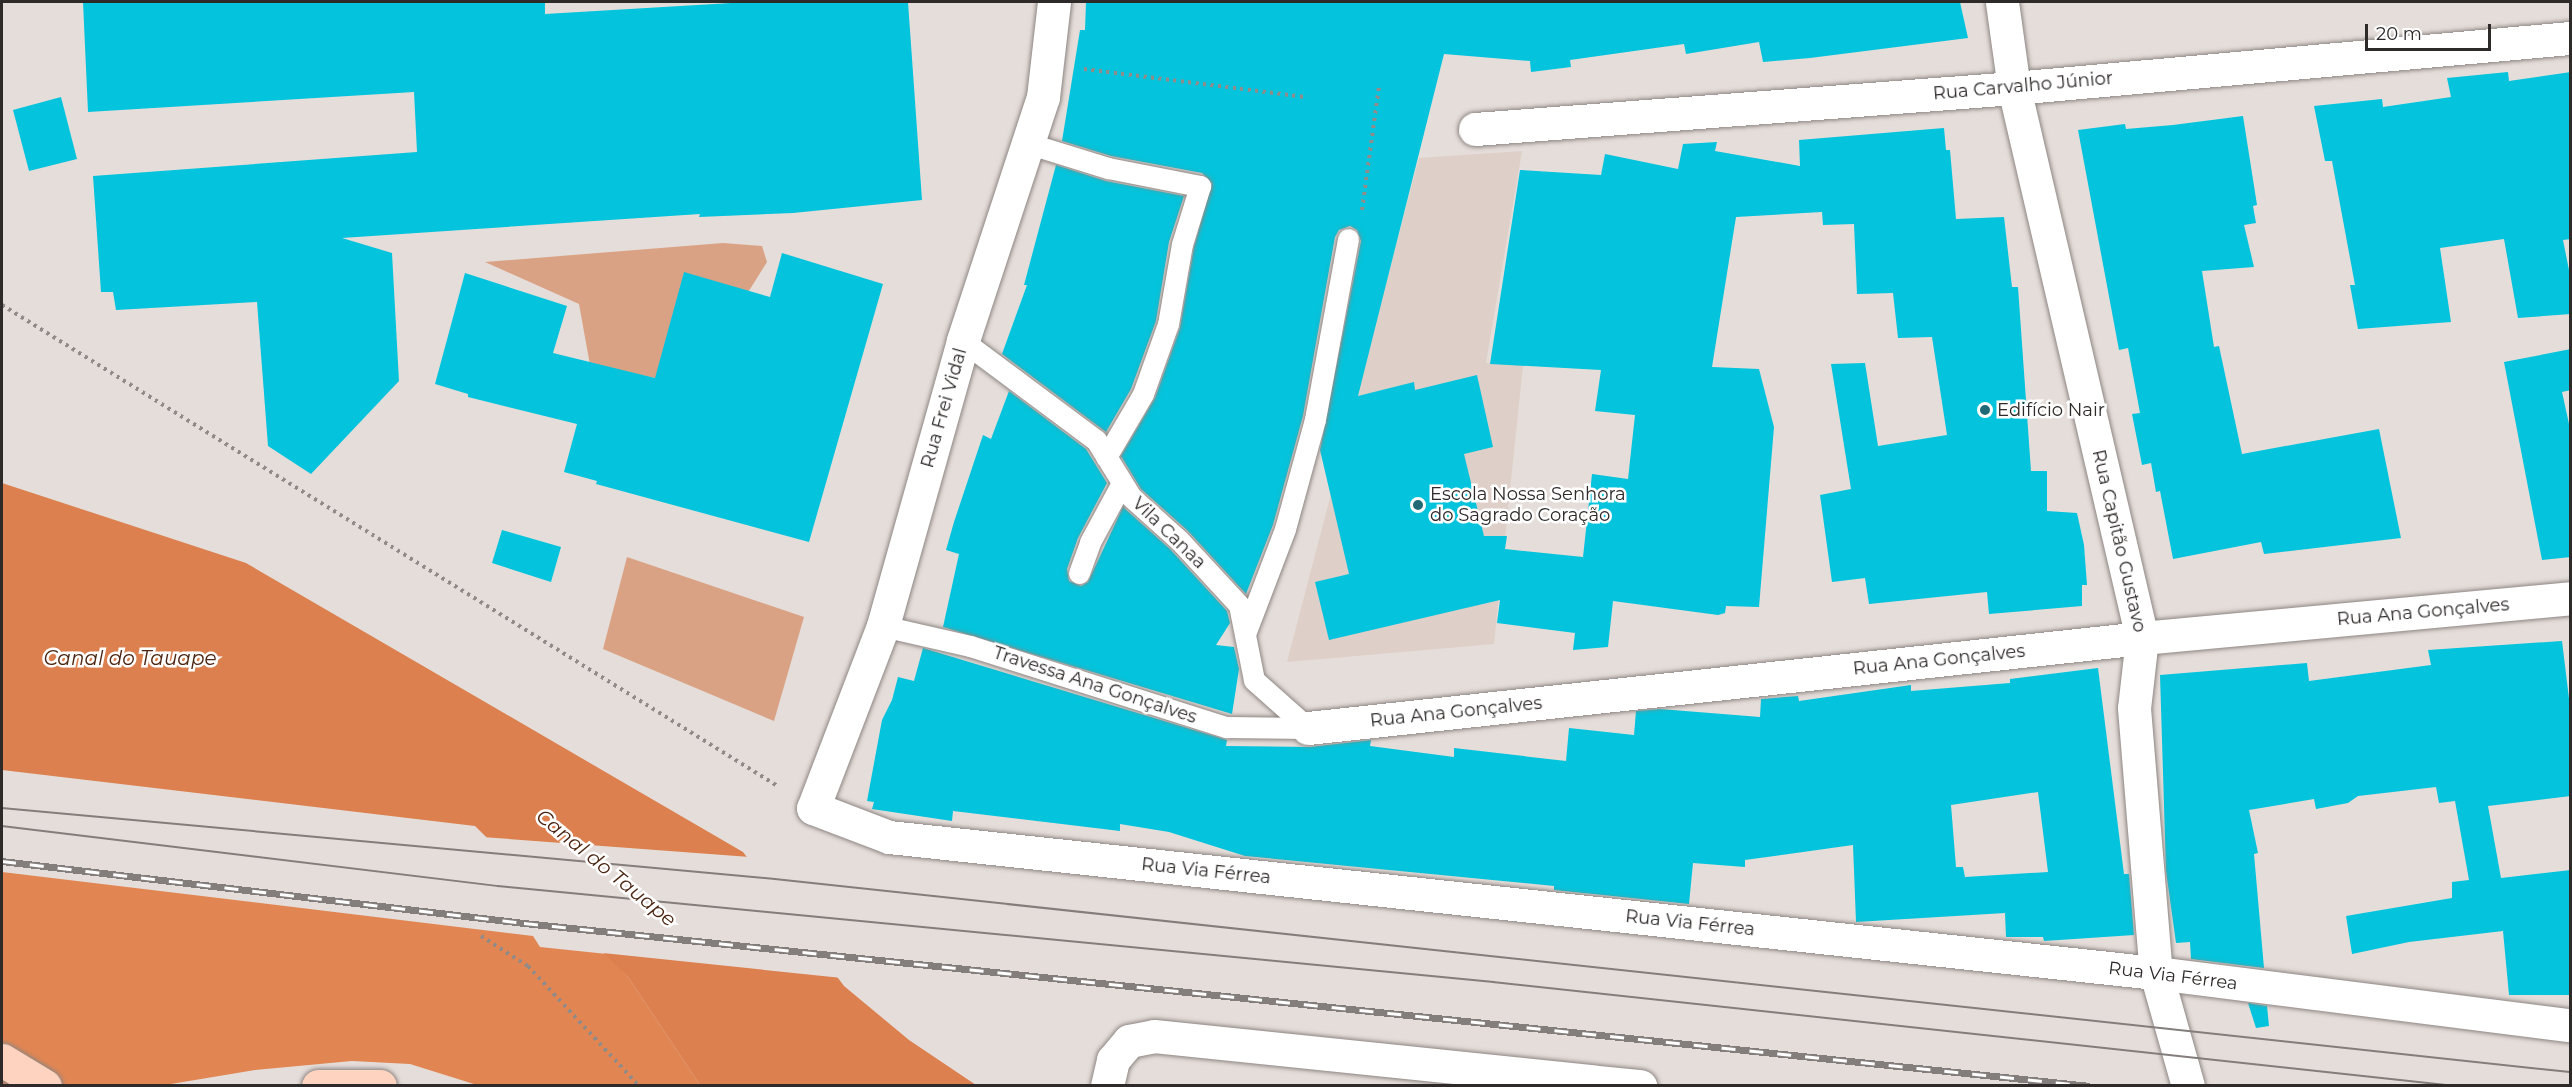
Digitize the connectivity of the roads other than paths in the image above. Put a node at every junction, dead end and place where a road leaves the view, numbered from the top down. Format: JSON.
{"nodes":[{"id":1,"x":1054,"y":2,"type":"edge"},
{"id":2,"x":2002,"y":2,"type":"edge"},
{"id":3,"x":2571,"y":38,"type":"edge"},
{"id":4,"x":2014,"y":88,"type":"junction"},
{"id":5,"x":1475,"y":129,"type":"dead end"},
{"id":6,"x":1027,"y":143,"type":"junction"},
{"id":7,"x":1348,"y":239,"type":"road end"},
{"id":8,"x":963,"y":341,"type":"junction"},
{"id":9,"x":1106,"y":457,"type":"junction"},
{"id":10,"x":1122,"y":483,"type":"junction"},
{"id":11,"x":1079,"y":573,"type":"dead end"},
{"id":12,"x":2571,"y":598,"type":"edge"},
{"id":13,"x":883,"y":626,"type":"junction"},
{"id":14,"x":1245,"y":634,"type":"junction"},
{"id":15,"x":2142,"y":638,"type":"junction"},
{"id":16,"x":1308,"y":728,"type":"junction"},
{"id":17,"x":813,"y":808,"type":"joint"},
{"id":18,"x":2156,"y":973,"type":"junction"},
{"id":19,"x":2571,"y":1025,"type":"edge"},
{"id":20,"x":2,"y":1060,"type":"edge"},
{"id":21,"x":45,"y":1086,"type":"edge"},
{"id":22,"x":318,"y":1086,"type":"edge"},
{"id":23,"x":380,"y":1086,"type":"edge"},
{"id":24,"x":1107,"y":1086,"type":"edge"},
{"id":25,"x":1640,"y":1086,"type":"edge"},
{"id":26,"x":2187,"y":1086,"type":"edge"}],
"edges":[{"from":1,"to":6,"type":"street","name":"Rua Frei Vidal"},
{"from":2,"to":4,"type":"street","name":"Rua Capitão Gustavo"},
{"from":3,"to":4,"type":"street","name":"Rua Carvalho Júnior"},
{"from":4,"to":5,"type":"street","name":"Rua Carvalho Júnior"},
{"from":4,"to":15,"type":"street","name":"Rua Capitão Gustavo"},
{"from":6,"to":8,"type":"street","name":"Rua Frei Vidal"},
{"from":6,"to":9,"type":"lane"},
{"from":7,"to":14,"type":"lane"},
{"from":8,"to":9,"type":"lane","name":"Vila Canaa"},
{"from":8,"to":13,"type":"street","name":"Rua Frei Vidal"},
{"from":9,"to":10,"type":"lane","name":"Vila Canaa"},
{"from":10,"to":11,"type":"lane"},
{"from":10,"to":14,"type":"lane","name":"Vila Canaa"},
{"from":12,"to":15,"type":"street","name":"Rua Ana Gonçalves"},
{"from":13,"to":16,"type":"lane","name":"Travessa Ana Gonçalves"},
{"from":13,"to":17,"type":"street","name":"Rua Frei Vidal"},
{"from":14,"to":16,"type":"lane","name":"Vila Canaa"},
{"from":15,"to":16,"type":"street","name":"Rua Ana Gonçalves"},
{"from":15,"to":18,"type":"street","name":"Rua Capitão Gustavo"},
{"from":17,"to":18,"type":"street","name":"Rua Via Férrea"},
{"from":18,"to":19,"type":"street","name":"Rua Via Férrea"},
{"from":18,"to":26,"type":"street","name":"Rua Capitão Gustavo"},
{"from":20,"to":21,"type":"highway"},
{"from":22,"to":23,"type":"highway"},
{"from":24,"to":25,"type":"street"}]}
